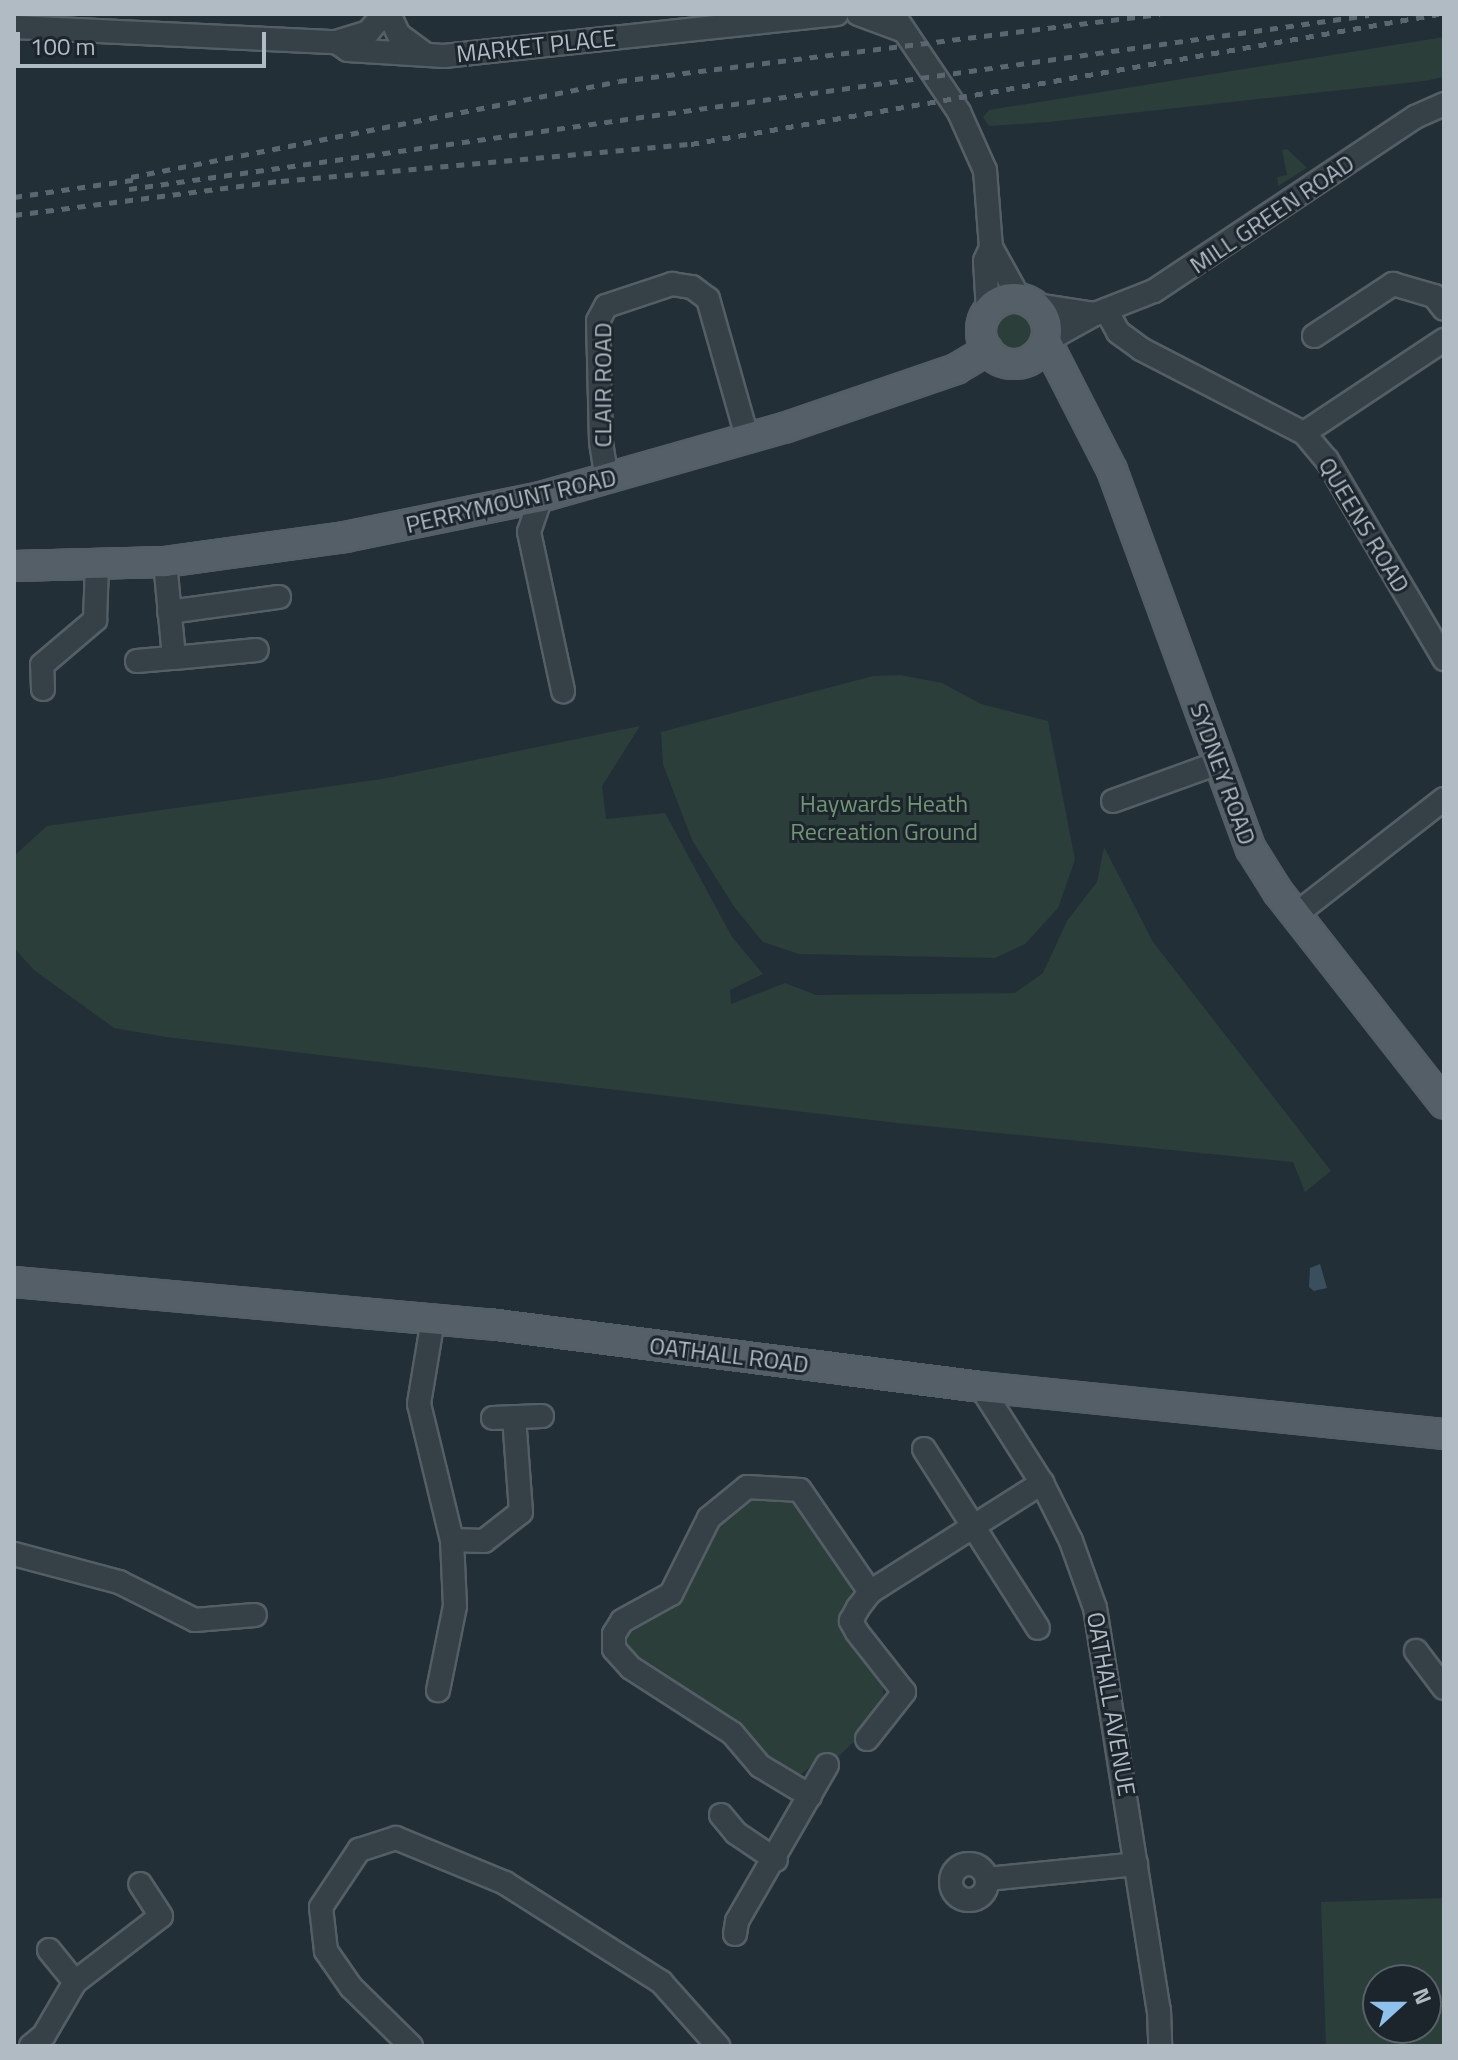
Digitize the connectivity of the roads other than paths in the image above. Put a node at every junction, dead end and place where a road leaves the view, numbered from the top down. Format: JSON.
{"nodes":[{"id":1,"x":386,"y":14,"type":"edge"},
{"id":2,"x":837,"y":14,"type":"edge"},
{"id":3,"x":858,"y":14,"type":"edge"},
{"id":4,"x":702,"y":21,"type":"edge"},
{"id":5,"x":899,"y":22,"type":"edge"},
{"id":6,"x":14,"y":27,"type":"edge"},
{"id":7,"x":336,"y":42,"type":"junction"},
{"id":8,"x":425,"y":54,"type":"junction"},
{"id":9,"x":1444,"y":104,"type":"edge"},
{"id":10,"x":991,"y":248,"type":"junction"},
{"id":11,"x":1027,"y":302,"type":"junction"},
{"id":12,"x":1444,"y":309,"type":"edge"},
{"id":13,"x":988,"y":311,"type":"junction"},
{"id":14,"x":1100,"y":312,"type":"junction"},
{"id":15,"x":1314,"y":336,"type":"dead end"},
{"id":16,"x":1444,"y":340,"type":"edge"},
{"id":17,"x":1046,"y":341,"type":"junction"},
{"id":18,"x":988,"y":350,"type":"junction"},
{"id":19,"x":1027,"y":362,"type":"junction"},
{"id":20,"x":1075,"y":402,"type":"junction"},
{"id":21,"x":1304,"y":433,"type":"junction"},
{"id":22,"x":748,"y":440,"type":"junction"},
{"id":23,"x":607,"y":480,"type":"junction"},
{"id":24,"x":541,"y":497,"type":"junction"},
{"id":25,"x":165,"y":562,"type":"junction"},
{"id":26,"x":14,"y":566,"type":"edge"},
{"id":27,"x":97,"y":566,"type":"junction"},
{"id":28,"x":279,"y":597,"type":"dead end"},
{"id":29,"x":169,"y":612,"type":"junction"},
{"id":30,"x":257,"y":650,"type":"dead end"},
{"id":31,"x":174,"y":658,"type":"junction"},
{"id":32,"x":1444,"y":659,"type":"edge"},
{"id":33,"x":137,"y":661,"type":"dead end"},
{"id":34,"x":43,"y":689,"type":"dead end"},
{"id":35,"x":563,"y":691,"type":"dead end"},
{"id":36,"x":1218,"y":763,"type":"junction"},
{"id":37,"x":1444,"y":799,"type":"edge"},
{"id":38,"x":1113,"y":801,"type":"dead end"},
{"id":39,"x":1295,"y":915,"type":"junction"},
{"id":40,"x":1444,"y":1104,"type":"edge"},
{"id":41,"x":14,"y":1282,"type":"edge"},
{"id":42,"x":433,"y":1319,"type":"junction"},
{"id":43,"x":981,"y":1387,"type":"junction"},
{"id":44,"x":542,"y":1416,"type":"dead end"},
{"id":45,"x":1444,"y":1434,"type":"edge"},
{"id":46,"x":924,"y":1449,"type":"dead end"},
{"id":47,"x":1042,"y":1483,"type":"junction"},
{"id":48,"x":972,"y":1526,"type":"junction"},
{"id":49,"x":452,"y":1540,"type":"junction"},
{"id":50,"x":14,"y":1554,"type":"edge"},
{"id":51,"x":870,"y":1592,"type":"junction"},
{"id":52,"x":255,"y":1616,"type":"dead end"},
{"id":53,"x":1038,"y":1628,"type":"dead end"},
{"id":54,"x":1416,"y":1651,"type":"dead end"},
{"id":55,"x":1444,"y":1688,"type":"edge"},
{"id":56,"x":441,"y":1690,"type":"dead end"},
{"id":57,"x":867,"y":1739,"type":"dead end"},
{"id":58,"x":827,"y":1765,"type":"dead end"},
{"id":59,"x":810,"y":1796,"type":"junction"},
{"id":60,"x":721,"y":1815,"type":"dead end"},
{"id":61,"x":776,"y":1860,"type":"junction"},
{"id":62,"x":1136,"y":1864,"type":"junction"},
{"id":63,"x":987,"y":1879,"type":"dead end"},
{"id":64,"x":140,"y":1884,"type":"dead end"},
{"id":65,"x":735,"y":1934,"type":"dead end"},
{"id":66,"x":49,"y":1950,"type":"dead end"},
{"id":67,"x":75,"y":1982,"type":"junction"},
{"id":68,"x":31,"y":2046,"type":"edge"},
{"id":69,"x":411,"y":2046,"type":"edge"},
{"id":70,"x":718,"y":2046,"type":"edge"},
{"id":71,"x":1160,"y":2046,"type":"edge"}],
"edges":[{"from":1,"to":7,"type":"street"},
{"from":1,"to":8,"type":"street"},
{"from":2,"to":4,"type":"street","name":"MARKET PLACE"},
{"from":3,"to":5,"type":"street"},
{"from":4,"to":8,"type":"street","name":"MARKET PLACE"},
{"from":5,"to":10,"type":"street"},
{"from":6,"to":7,"type":"street"},
{"from":7,"to":8,"type":"street","name":"MARKET PLACE"},
{"from":9,"to":14,"type":"street","name":"MILL GREEN ROAD"},
{"from":10,"to":11,"type":"street"},
{"from":10,"to":13,"type":"street"},
{"from":11,"to":13,"type":"main road"},
{"from":11,"to":14,"type":"street"},
{"from":11,"to":17,"type":"main road"},
{"from":12,"to":15,"type":"street"},
{"from":13,"to":18,"type":"main road"},
{"from":14,"to":17,"type":"street","name":"MILL GREEN ROAD"},
{"from":14,"to":21,"type":"street","name":"QUEENS ROAD"},
{"from":16,"to":21,"type":"street"},
{"from":17,"to":19,"type":"main road"},
{"from":17,"to":20,"type":"main road","name":"SYDNEY ROAD"},
{"from":18,"to":19,"type":"main road"},
{"from":18,"to":22,"type":"main road","name":"PERRYMOUNT ROAD"},
{"from":19,"to":20,"type":"main road","name":"SYDNEY ROAD"},
{"from":20,"to":36,"type":"main road","name":"SYDNEY ROAD"},
{"from":21,"to":32,"type":"street","name":"QUEENS ROAD"},
{"from":22,"to":23,"type":"main road","name":"PERRYMOUNT ROAD"},
{"from":22,"to":23,"type":"street","name":"CLAIR ROAD"},
{"from":23,"to":24,"type":"main road","name":"PERRYMOUNT ROAD"},
{"from":24,"to":25,"type":"main road","name":"PERRYMOUNT ROAD"},
{"from":24,"to":35,"type":"street"},
{"from":25,"to":27,"type":"main road","name":"PERRYMOUNT ROAD"},
{"from":25,"to":29,"type":"street"},
{"from":26,"to":27,"type":"main road","name":"PERRYMOUNT ROAD"},
{"from":27,"to":34,"type":"street"},
{"from":28,"to":29,"type":"street"},
{"from":29,"to":31,"type":"street"},
{"from":30,"to":31,"type":"street"},
{"from":31,"to":33,"type":"street"},
{"from":36,"to":38,"type":"street"},
{"from":36,"to":39,"type":"main road","name":"SYDNEY ROAD"},
{"from":37,"to":39,"type":"street"},
{"from":39,"to":40,"type":"main road","name":"SYDNEY ROAD"},
{"from":41,"to":42,"type":"main road","name":"OATHALL ROAD"},
{"from":42,"to":43,"type":"main road","name":"OATHALL ROAD"},
{"from":42,"to":49,"type":"street"},
{"from":43,"to":45,"type":"main road","name":"OATHALL ROAD"},
{"from":43,"to":47,"type":"street","name":"OATHALL AVENUE"},
{"from":44,"to":49,"type":"street"},
{"from":46,"to":48,"type":"street"},
{"from":47,"to":48,"type":"street"},
{"from":47,"to":62,"type":"street","name":"OATHALL AVENUE"},
{"from":48,"to":51,"type":"street"},
{"from":48,"to":53,"type":"street"},
{"from":49,"to":56,"type":"street"},
{"from":50,"to":52,"type":"street"},
{"from":51,"to":57,"type":"street"},
{"from":51,"to":59,"type":"street"},
{"from":54,"to":55,"type":"street"},
{"from":58,"to":59,"type":"street"},
{"from":59,"to":61,"type":"street"},
{"from":60,"to":61,"type":"street"},
{"from":61,"to":65,"type":"street"},
{"from":62,"to":63,"type":"street"},
{"from":62,"to":71,"type":"street","name":"OATHALL AVENUE"},
{"from":64,"to":67,"type":"street"},
{"from":66,"to":67,"type":"street"},
{"from":67,"to":68,"type":"street"},
{"from":69,"to":70,"type":"street"}]}
